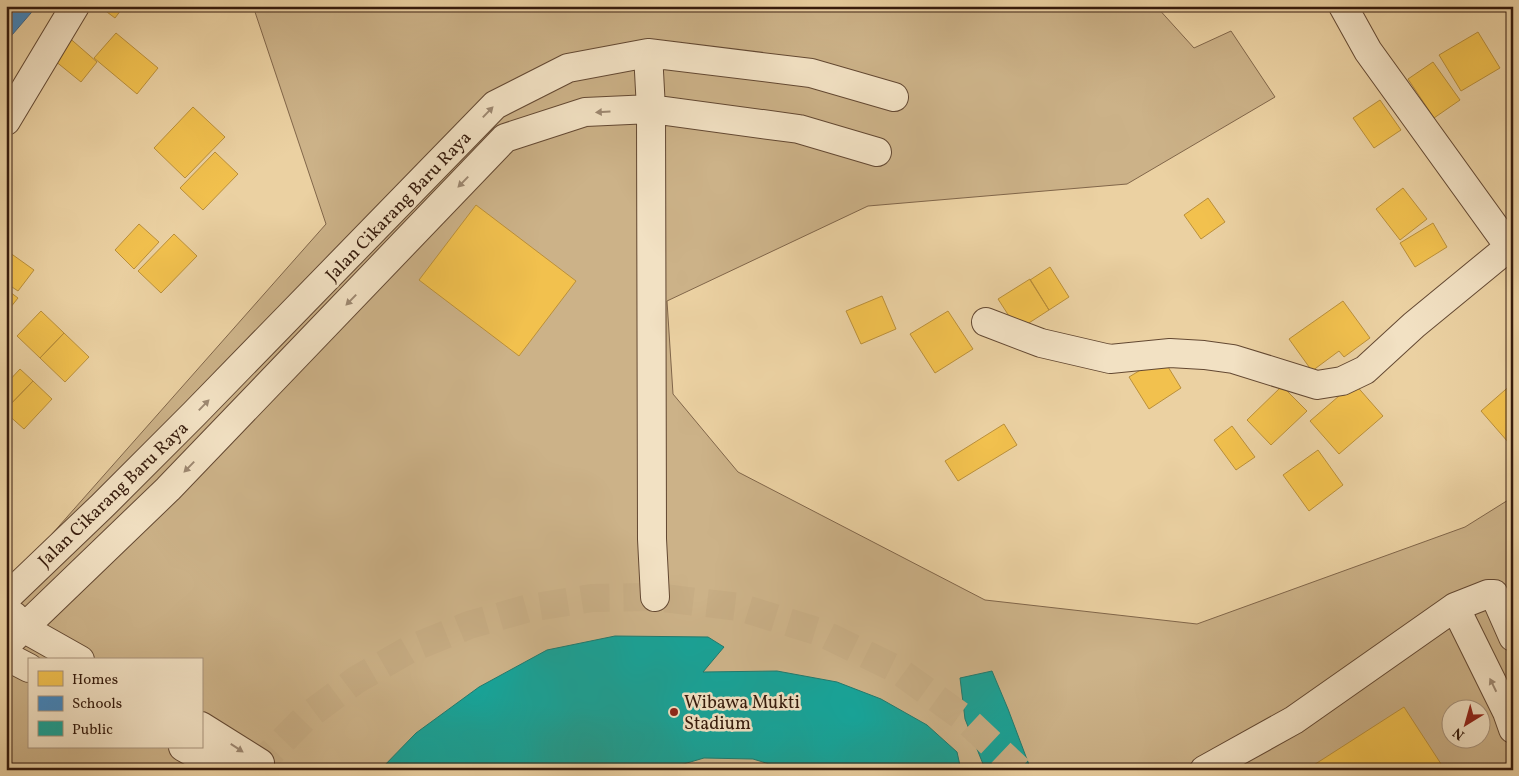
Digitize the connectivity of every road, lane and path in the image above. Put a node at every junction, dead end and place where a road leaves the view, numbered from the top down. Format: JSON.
{"nodes":[{"id":1,"x":75,"y":6,"type":"edge"},
{"id":2,"x":1343,"y":6,"type":"edge"},
{"id":3,"x":648,"y":53,"type":"junction"},
{"id":4,"x":894,"y":97,"type":"dead end"},
{"id":5,"x":652,"y":109,"type":"junction"},
{"id":6,"x":6,"y":121,"type":"edge"},
{"id":7,"x":878,"y":152,"type":"dead end"},
{"id":8,"x":1511,"y":249,"type":"edge"},
{"id":9,"x":986,"y":322,"type":"dead end"},
{"id":10,"x":655,"y":597,"type":"dead end"},
{"id":11,"x":6,"y":598,"type":"edge"},
{"id":12,"x":6,"y":607,"type":"edge"},
{"id":13,"x":1455,"y":607,"type":"junction"},
{"id":14,"x":15,"y":637,"type":"edge"},
{"id":15,"x":1513,"y":637,"type":"edge"},
{"id":16,"x":6,"y":656,"type":"edge"},
{"id":17,"x":74,"y":658,"type":"edge"},
{"id":18,"x":28,"y":667,"type":"edge"},
{"id":19,"x":202,"y":727,"type":"edge"},
{"id":20,"x":1513,"y":729,"type":"edge"},
{"id":21,"x":185,"y":748,"type":"edge"},
{"id":22,"x":260,"y":763,"type":"dead end"},
{"id":23,"x":224,"y":770,"type":"edge"},
{"id":24,"x":1204,"y":770,"type":"edge"}],
"edges":[{"from":1,"to":6,"type":"street"},
{"from":2,"to":8,"type":"street"},
{"from":3,"to":4,"type":"street","name":"Jalan Cikarang Baru Raya"},
{"from":3,"to":5,"type":"street"},
{"from":11,"to":3,"type":"street","name":"Jalan Cikarang Baru Raya","one_way":true},
{"from":5,"to":7,"type":"street","name":"Jalan Cikarang Baru Raya"},
{"from":5,"to":10,"type":"street"},
{"from":5,"to":14,"type":"street","name":"Jalan Cikarang Baru Raya","one_way":true},
{"from":8,"to":9,"type":"street"},
{"from":12,"to":14,"type":"street"},
{"from":13,"to":15,"type":"street"},
{"from":20,"to":13,"type":"street","one_way":true},
{"from":13,"to":24,"type":"street"},
{"from":14,"to":17,"type":"street"},
{"from":16,"to":18,"type":"street"},
{"from":19,"to":22,"type":"street","one_way":true},
{"from":21,"to":23,"type":"street"}]}
